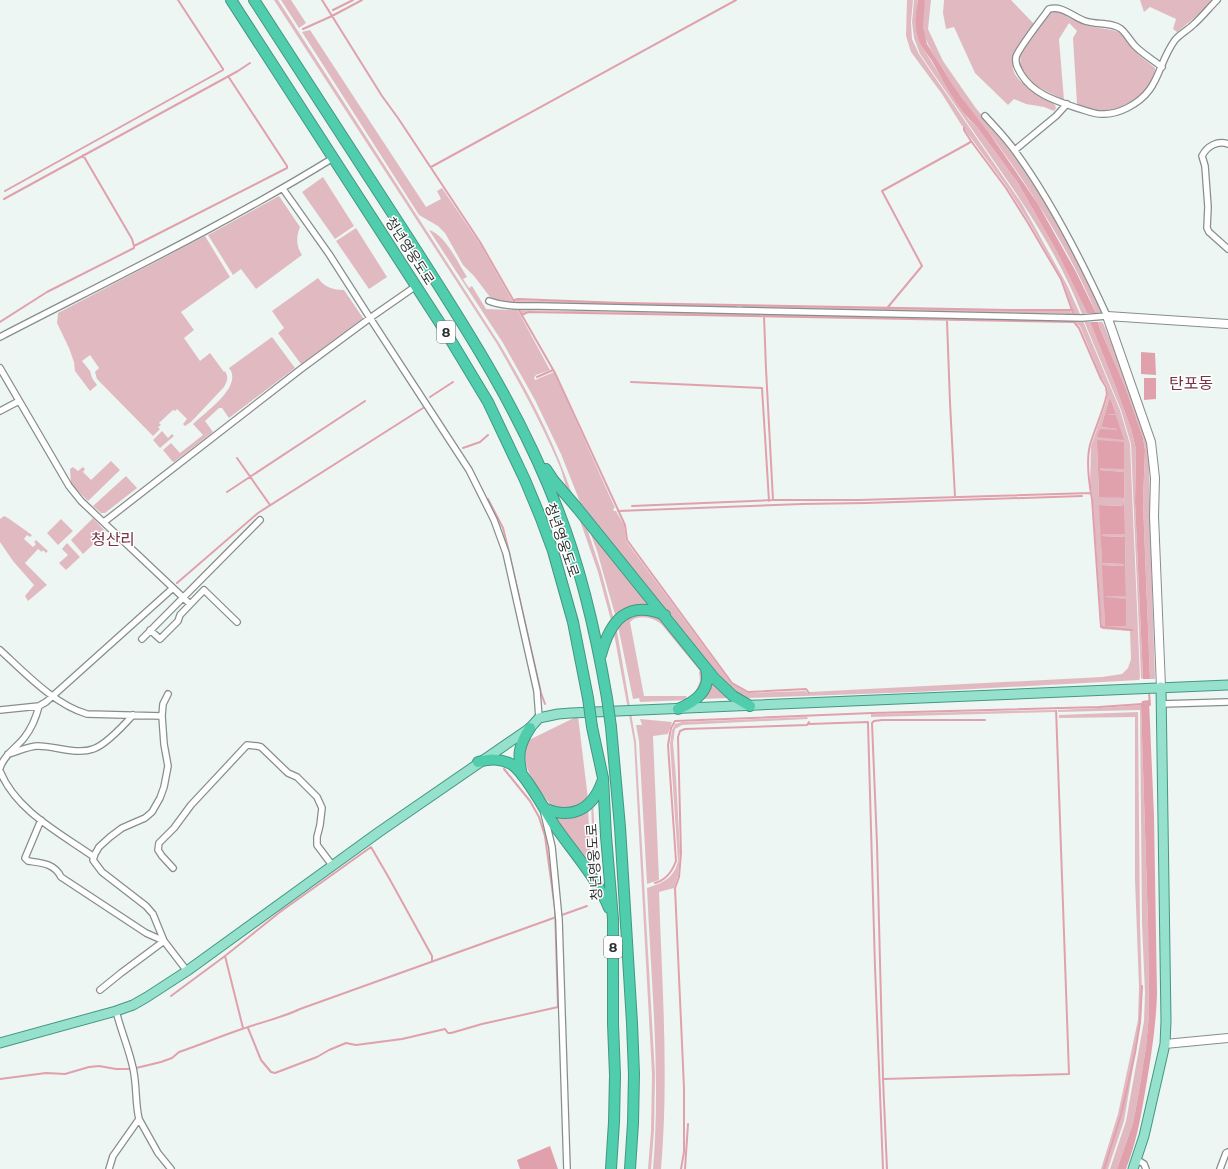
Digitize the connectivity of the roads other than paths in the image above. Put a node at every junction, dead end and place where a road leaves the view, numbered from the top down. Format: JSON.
{"nodes":[{"id":1,"x":231,"y":0,"type":"edge"},
{"id":2,"x":254,"y":0,"type":"edge"},
{"id":3,"x":1217,"y":0,"type":"edge"},
{"id":4,"x":1162,"y":67,"type":"junction"},
{"id":5,"x":1067,"y":104,"type":"junction"},
{"id":6,"x":986,"y":116,"type":"dead end"},
{"id":7,"x":1228,"y":144,"type":"edge"},
{"id":8,"x":1015,"y":150,"type":"junction"},
{"id":9,"x":333,"y":158,"type":"junction"},
{"id":10,"x":283,"y":189,"type":"junction"},
{"id":11,"x":1228,"y":250,"type":"edge"},
{"id":12,"x":416,"y":286,"type":"junction"},
{"id":13,"x":489,"y":301,"type":"dead end"},
{"id":14,"x":1102,"y":317,"type":"junction"},
{"id":15,"x":370,"y":318,"type":"junction"},
{"id":16,"x":1228,"y":324,"type":"edge"},
{"id":17,"x":0,"y":337,"type":"edge"},
{"id":18,"x":0,"y":368,"type":"edge"},
{"id":19,"x":18,"y":401,"type":"junction"},
{"id":20,"x":0,"y":411,"type":"edge"},
{"id":21,"x":525,"y":434,"type":"junction"},
{"id":22,"x":260,"y":520,"type":"dead end"},
{"id":23,"x":104,"y":522,"type":"junction"},
{"id":24,"x":173,"y":588,"type":"junction"},
{"id":25,"x":182,"y":596,"type":"junction"},
{"id":26,"x":190,"y":604,"type":"junction"},
{"id":27,"x":664,"y":615,"type":"junction"},
{"id":28,"x":237,"y":622,"type":"dead end"},
{"id":29,"x":150,"y":630,"type":"junction"},
{"id":30,"x":142,"y":639,"type":"dead end"},
{"id":31,"x":0,"y":650,"type":"edge"},
{"id":32,"x":600,"y":656,"type":"junction"},
{"id":33,"x":705,"y":665,"type":"junction"},
{"id":34,"x":1228,"y":685,"type":"edge"},
{"id":35,"x":1158,"y":687,"type":"junction"},
{"id":36,"x":168,"y":694,"type":"dead end"},
{"id":37,"x":53,"y":697,"type":"junction"},
{"id":38,"x":1228,"y":702,"type":"edge"},
{"id":39,"x":1161,"y":704,"type":"junction"},
{"id":40,"x":39,"y":706,"type":"junction"},
{"id":41,"x":750,"y":706,"type":"junction"},
{"id":42,"x":678,"y":709,"type":"junction"},
{"id":43,"x":0,"y":710,"type":"edge"},
{"id":44,"x":133,"y":715,"type":"junction"},
{"id":45,"x":162,"y":716,"type":"junction"},
{"id":46,"x":539,"y":718,"type":"junction"},
{"id":47,"x":530,"y":728,"type":"junction"},
{"id":48,"x":8,"y":754,"type":"junction"},
{"id":49,"x":478,"y":762,"type":"junction"},
{"id":50,"x":0,"y":768,"type":"edge"},
{"id":51,"x":0,"y":771,"type":"edge"},
{"id":52,"x":522,"y":775,"type":"junction"},
{"id":53,"x":603,"y":778,"type":"junction"},
{"id":54,"x":544,"y":808,"type":"junction"},
{"id":55,"x":41,"y":820,"type":"junction"},
{"id":56,"x":94,"y":857,"type":"junction"},
{"id":57,"x":332,"y":865,"type":"junction"},
{"id":58,"x":173,"y":868,"type":"dead end"},
{"id":59,"x":613,"y":919,"type":"junction"},
{"id":60,"x":164,"y":941,"type":"junction"},
{"id":61,"x":187,"y":971,"type":"junction"},
{"id":62,"x":100,"y":990,"type":"dead end"},
{"id":63,"x":116,"y":1011,"type":"junction"},
{"id":64,"x":1228,"y":1038,"type":"edge"},
{"id":65,"x":0,"y":1043,"type":"edge"},
{"id":66,"x":1165,"y":1044,"type":"junction"},
{"id":67,"x":139,"y":1119,"type":"junction"},
{"id":68,"x":1228,"y":1152,"type":"edge"},
{"id":69,"x":1136,"y":1159,"type":"junction"},
{"id":70,"x":110,"y":1169,"type":"edge"},
{"id":71,"x":172,"y":1169,"type":"edge"},
{"id":72,"x":567,"y":1169,"type":"edge"},
{"id":73,"x":611,"y":1169,"type":"edge"},
{"id":74,"x":630,"y":1169,"type":"edge"},
{"id":75,"x":1133,"y":1169,"type":"edge"},
{"id":76,"x":1146,"y":1169,"type":"edge"},
{"id":77,"x":1220,"y":1169,"type":"edge"}],
"edges":[{"from":1,"to":9,"type":"highway","name":"청년영웅도로","number":"8"},
{"from":2,"to":21,"type":"highway","name":"청년영웅도로","number":"8"},
{"from":3,"to":4,"type":"street"},
{"from":4,"to":5,"type":"street"},
{"from":4,"to":5,"type":"street"},
{"from":5,"to":8,"type":"street"},
{"from":6,"to":8,"type":"street"},
{"from":7,"to":11,"type":"street"},
{"from":8,"to":14,"type":"street"},
{"from":9,"to":10,"type":"street"},
{"from":9,"to":12,"type":"highway","name":"청년영웅도로","number":"8"},
{"from":10,"to":15,"type":"street"},
{"from":10,"to":17,"type":"street"},
{"from":12,"to":15,"type":"street"},
{"from":12,"to":53,"type":"highway","name":"청년영웅도로","number":"8","bridge":true},
{"from":13,"to":14,"type":"street"},
{"from":14,"to":16,"type":"street"},
{"from":14,"to":35,"type":"street"},
{"from":15,"to":23,"type":"street"},
{"from":15,"to":46,"type":"street"},
{"from":18,"to":19,"type":"street"},
{"from":19,"to":20,"type":"street"},
{"from":19,"to":23,"type":"street"},
{"from":21,"to":27,"type":"highway"},
{"from":21,"to":32,"type":"highway","name":"청년영웅도로","number":"8"},
{"from":22,"to":25,"type":"street"},
{"from":23,"to":24,"type":"street"},
{"from":24,"to":25,"type":"street"},
{"from":24,"to":37,"type":"street"},
{"from":25,"to":26,"type":"street"},
{"from":25,"to":29,"type":"street"},
{"from":26,"to":28,"type":"street"},
{"from":26,"to":29,"type":"street"},
{"from":27,"to":32,"type":"highway"},
{"from":27,"to":33,"type":"highway"},
{"from":29,"to":30,"type":"street"},
{"from":31,"to":37,"type":"street"},
{"from":32,"to":74,"type":"highway","name":"청년영웅도로","number":"8","bridge":true},
{"from":33,"to":41,"type":"highway"},
{"from":33,"to":42,"type":"highway"},
{"from":34,"to":35,"type":"main road"},
{"from":35,"to":39,"type":"main road"},
{"from":35,"to":41,"type":"main road"},
{"from":36,"to":45,"type":"street"},
{"from":37,"to":40,"type":"street"},
{"from":37,"to":44,"type":"street"},
{"from":38,"to":39,"type":"street"},
{"from":39,"to":66,"type":"main road"},
{"from":40,"to":43,"type":"street"},
{"from":40,"to":48,"type":"street"},
{"from":41,"to":42,"type":"main road"},
{"from":42,"to":46,"type":"main road"},
{"from":44,"to":45,"type":"street"},
{"from":44,"to":48,"type":"street"},
{"from":45,"to":56,"type":"street"},
{"from":46,"to":47,"type":"main road"},
{"from":47,"to":49,"type":"main road"},
{"from":47,"to":52,"type":"highway"},
{"from":48,"to":50,"type":"street"},
{"from":49,"to":52,"type":"highway"},
{"from":49,"to":57,"type":"main road"},
{"from":51,"to":55,"type":"street"},
{"from":52,"to":54,"type":"highway"},
{"from":53,"to":54,"type":"highway"},
{"from":53,"to":59,"type":"highway","name":"청년영웅도로","number":"8"},
{"from":54,"to":59,"type":"highway"},
{"from":54,"to":72,"type":"street"},
{"from":55,"to":56,"type":"street"},
{"from":55,"to":60,"type":"street"},
{"from":56,"to":60,"type":"street"},
{"from":57,"to":58,"type":"street"},
{"from":57,"to":61,"type":"main road"},
{"from":59,"to":73,"type":"highway","name":"청년영웅도로","number":"8"},
{"from":60,"to":61,"type":"street"},
{"from":60,"to":62,"type":"street"},
{"from":61,"to":63,"type":"main road"},
{"from":63,"to":65,"type":"main road"},
{"from":63,"to":67,"type":"street"},
{"from":64,"to":66,"type":"street"},
{"from":66,"to":69,"type":"main road"},
{"from":67,"to":70,"type":"street"},
{"from":67,"to":71,"type":"street"},
{"from":68,"to":77,"type":"street"},
{"from":69,"to":75,"type":"main road"},
{"from":69,"to":76,"type":"street"}]}
